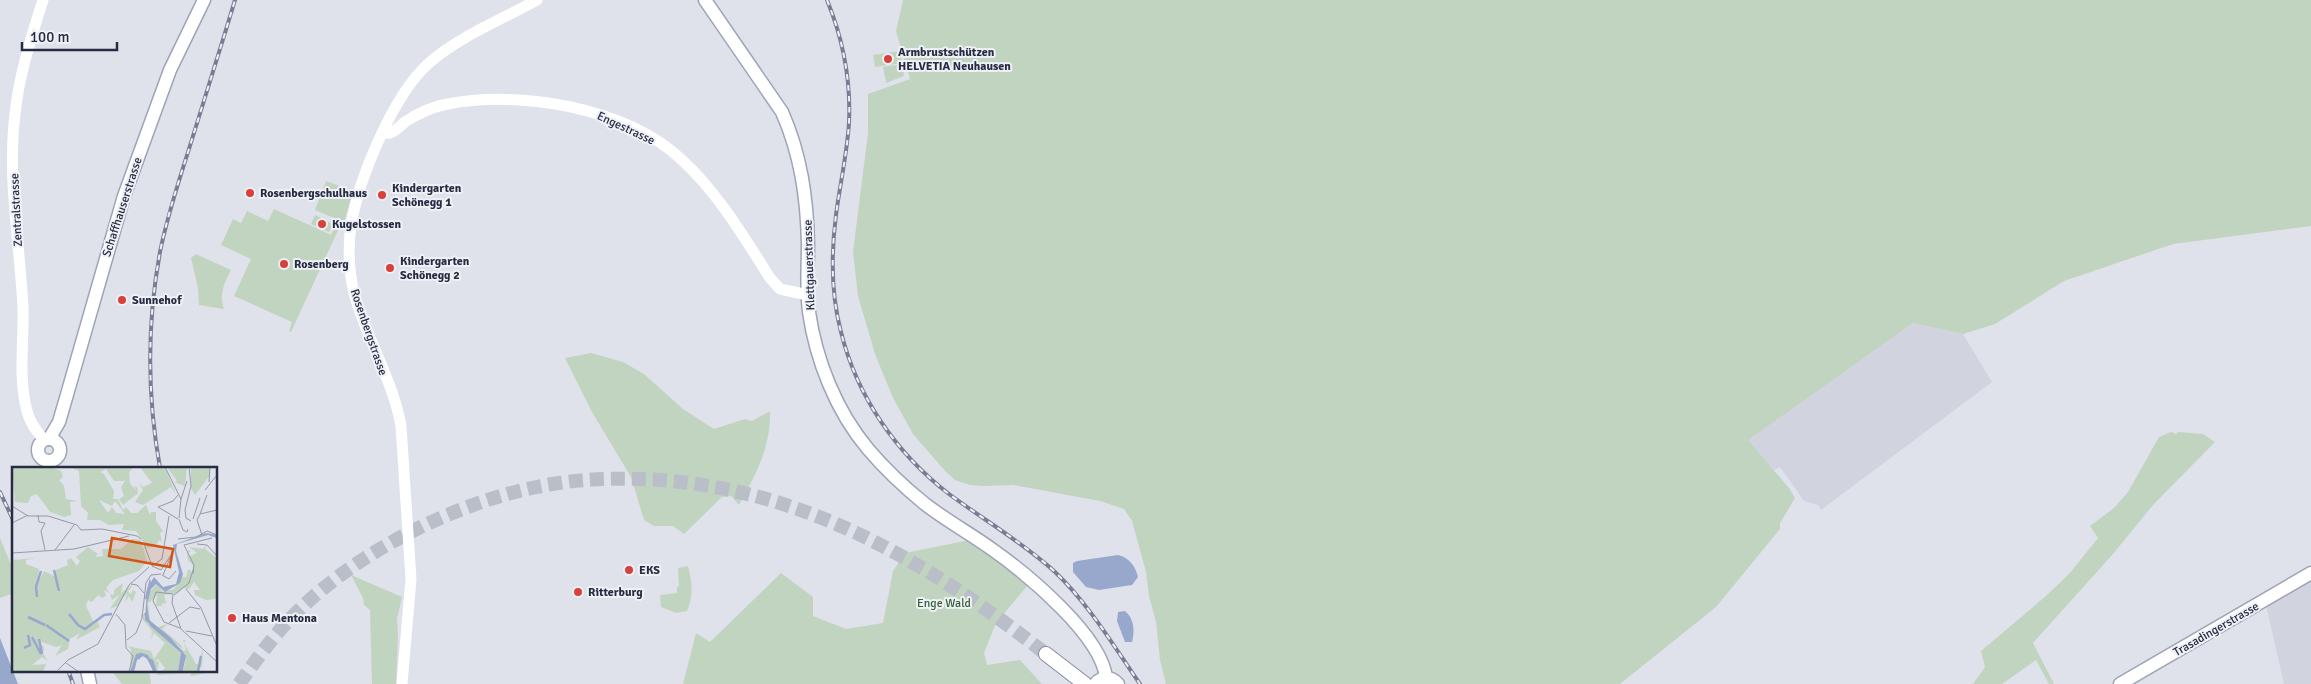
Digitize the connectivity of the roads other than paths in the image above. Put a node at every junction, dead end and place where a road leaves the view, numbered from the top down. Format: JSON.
{"nodes":[{"id":1,"x":43,"y":0,"type":"edge"},
{"id":2,"x":204,"y":0,"type":"edge"},
{"id":3,"x":538,"y":0,"type":"edge"},
{"id":4,"x":705,"y":0,"type":"edge"},
{"id":5,"x":383,"y":132,"type":"junction"},
{"id":6,"x":808,"y":294,"type":"junction"},
{"id":7,"x":59,"y":422,"type":"junction"},
{"id":8,"x":43,"y":450,"type":"edge"},
{"id":9,"x":57,"y":459,"type":"edge"},
{"id":10,"x":2311,"y":573,"type":"edge"},
{"id":11,"x":1046,"y":654,"type":"tunnel mouth"},
{"id":12,"x":1072,"y":680,"type":"edge"},
{"id":13,"x":1100,"y":681,"type":"edge"},
{"id":14,"x":402,"y":684,"type":"edge"},
{"id":15,"x":1085,"y":684,"type":"edge"},
{"id":16,"x":1118,"y":684,"type":"edge"},
{"id":17,"x":2120,"y":684,"type":"edge"}],
"edges":[{"from":1,"to":8,"type":"street","name":"Zentralstrasse"},
{"from":2,"to":7,"type":"main road","name":"Schaffhauserstrasse"},
{"from":3,"to":5,"type":"street","name":"Rosenbergstrasse"},
{"from":4,"to":6,"type":"main road","name":"Klettgauerstrasse"},
{"from":5,"to":6,"type":"street","name":"Engestrasse"},
{"from":5,"to":14,"type":"street","name":"Rosenbergstrasse"},
{"from":6,"to":13,"type":"main road","name":"Klettgauerstrasse"},
{"from":7,"to":8,"type":"main road","name":"Schaffhauserstrasse"},
{"from":7,"to":9,"type":"main road","name":"Schaffhauserstrasse"},
{"from":8,"to":9,"type":"main road"},
{"from":8,"to":9,"type":"main road"},
{"from":10,"to":17,"type":"main road","name":"Trasadingerstrasse"},
{"from":11,"to":12,"type":"highway"},
{"from":12,"to":15,"type":"highway"},
{"from":13,"to":16,"type":"main road"}]}
